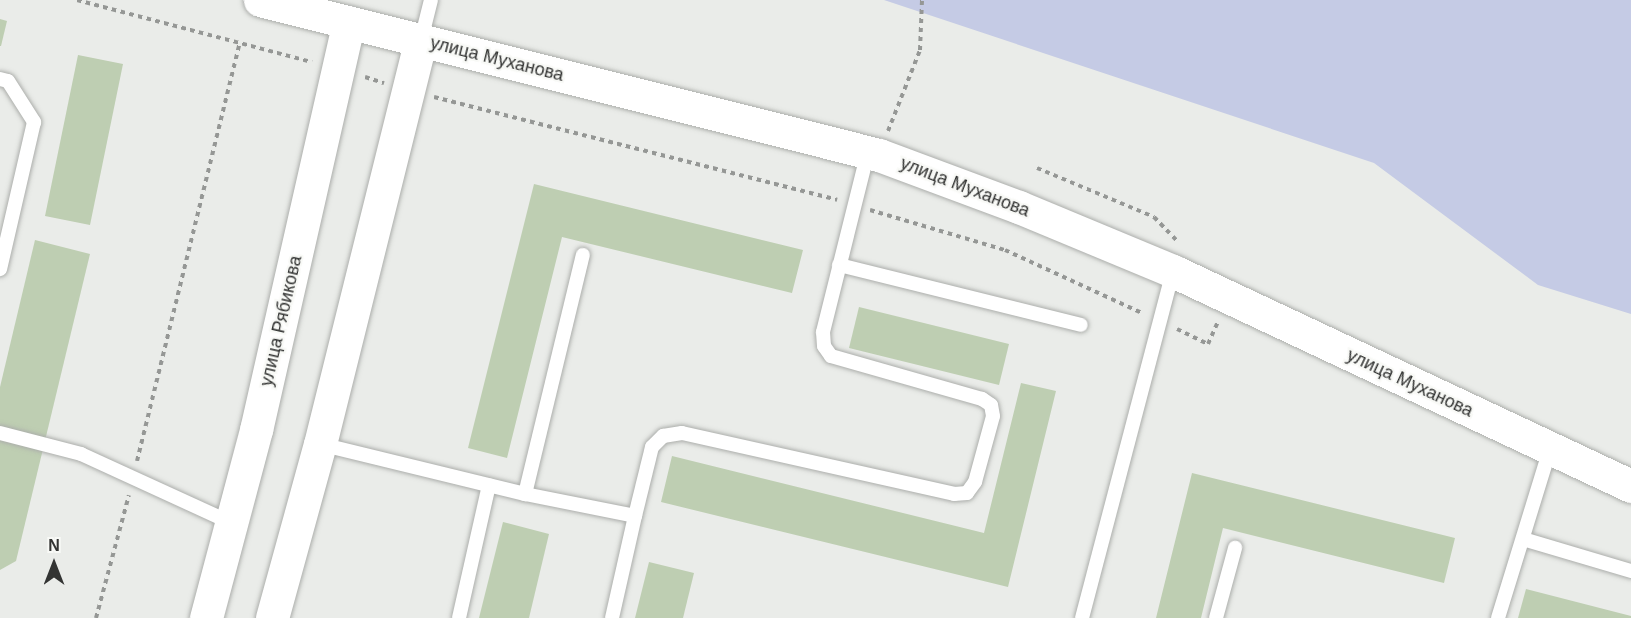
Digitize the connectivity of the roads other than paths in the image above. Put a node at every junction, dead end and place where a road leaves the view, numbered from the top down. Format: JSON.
{"nodes":[{"id":1,"x":260,"y":0,"type":"edge"},
{"id":2,"x":431,"y":0,"type":"edge"},
{"id":3,"x":349,"y":22,"type":"junction"},
{"id":4,"x":421,"y":40,"type":"junction"},
{"id":5,"x":0,"y":79,"type":"edge"},
{"id":6,"x":874,"y":153,"type":"junction"},
{"id":7,"x":583,"y":255,"type":"dead end"},
{"id":8,"x":1178,"y":258,"type":"junction"},
{"id":9,"x":839,"y":265,"type":"junction"},
{"id":10,"x":0,"y":269,"type":"edge"},
{"id":11,"x":1081,"y":325,"type":"dead end"},
{"id":12,"x":0,"y":433,"type":"edge"},
{"id":13,"x":320,"y":444,"type":"junction"},
{"id":14,"x":1550,"y":449,"type":"junction"},
{"id":15,"x":489,"y":485,"type":"junction"},
{"id":16,"x":1631,"y":486,"type":"edge"},
{"id":17,"x":525,"y":494,"type":"junction"},
{"id":18,"x":635,"y":516,"type":"junction"},
{"id":19,"x":232,"y":524,"type":"junction"},
{"id":20,"x":1523,"y":538,"type":"junction"},
{"id":21,"x":1235,"y":548,"type":"dead end"},
{"id":22,"x":1631,"y":571,"type":"edge"},
{"id":23,"x":206,"y":618,"type":"edge"},
{"id":24,"x":272,"y":618,"type":"edge"},
{"id":25,"x":459,"y":618,"type":"edge"},
{"id":26,"x":612,"y":618,"type":"edge"},
{"id":27,"x":1082,"y":618,"type":"edge"},
{"id":28,"x":1216,"y":618,"type":"edge"},
{"id":29,"x":1498,"y":618,"type":"edge"}],
"edges":[{"from":1,"to":3,"type":"street","name":"улица Муханова"},
{"from":2,"to":4,"type":"lane"},
{"from":3,"to":4,"type":"street","name":"улица Муханова"},
{"from":3,"to":19,"type":"street","name":"улица Рябикова"},
{"from":4,"to":6,"type":"street","name":"улица Муханова"},
{"from":4,"to":13,"type":"street"},
{"from":5,"to":10,"type":"lane"},
{"from":6,"to":8,"type":"street","name":"улица Муханова"},
{"from":6,"to":9,"type":"lane"},
{"from":7,"to":17,"type":"lane"},
{"from":8,"to":14,"type":"street","name":"улица Муханова"},
{"from":8,"to":27,"type":"lane"},
{"from":9,"to":11,"type":"lane"},
{"from":9,"to":18,"type":"lane"},
{"from":12,"to":19,"type":"lane"},
{"from":13,"to":15,"type":"lane"},
{"from":13,"to":24,"type":"street"},
{"from":14,"to":16,"type":"street","name":"улица Муханова"},
{"from":14,"to":20,"type":"lane"},
{"from":15,"to":17,"type":"lane"},
{"from":15,"to":25,"type":"lane"},
{"from":17,"to":18,"type":"lane"},
{"from":18,"to":26,"type":"lane"},
{"from":19,"to":23,"type":"street","name":"улица Рябикова"},
{"from":20,"to":22,"type":"lane"},
{"from":20,"to":29,"type":"lane"},
{"from":21,"to":28,"type":"lane"}]}
